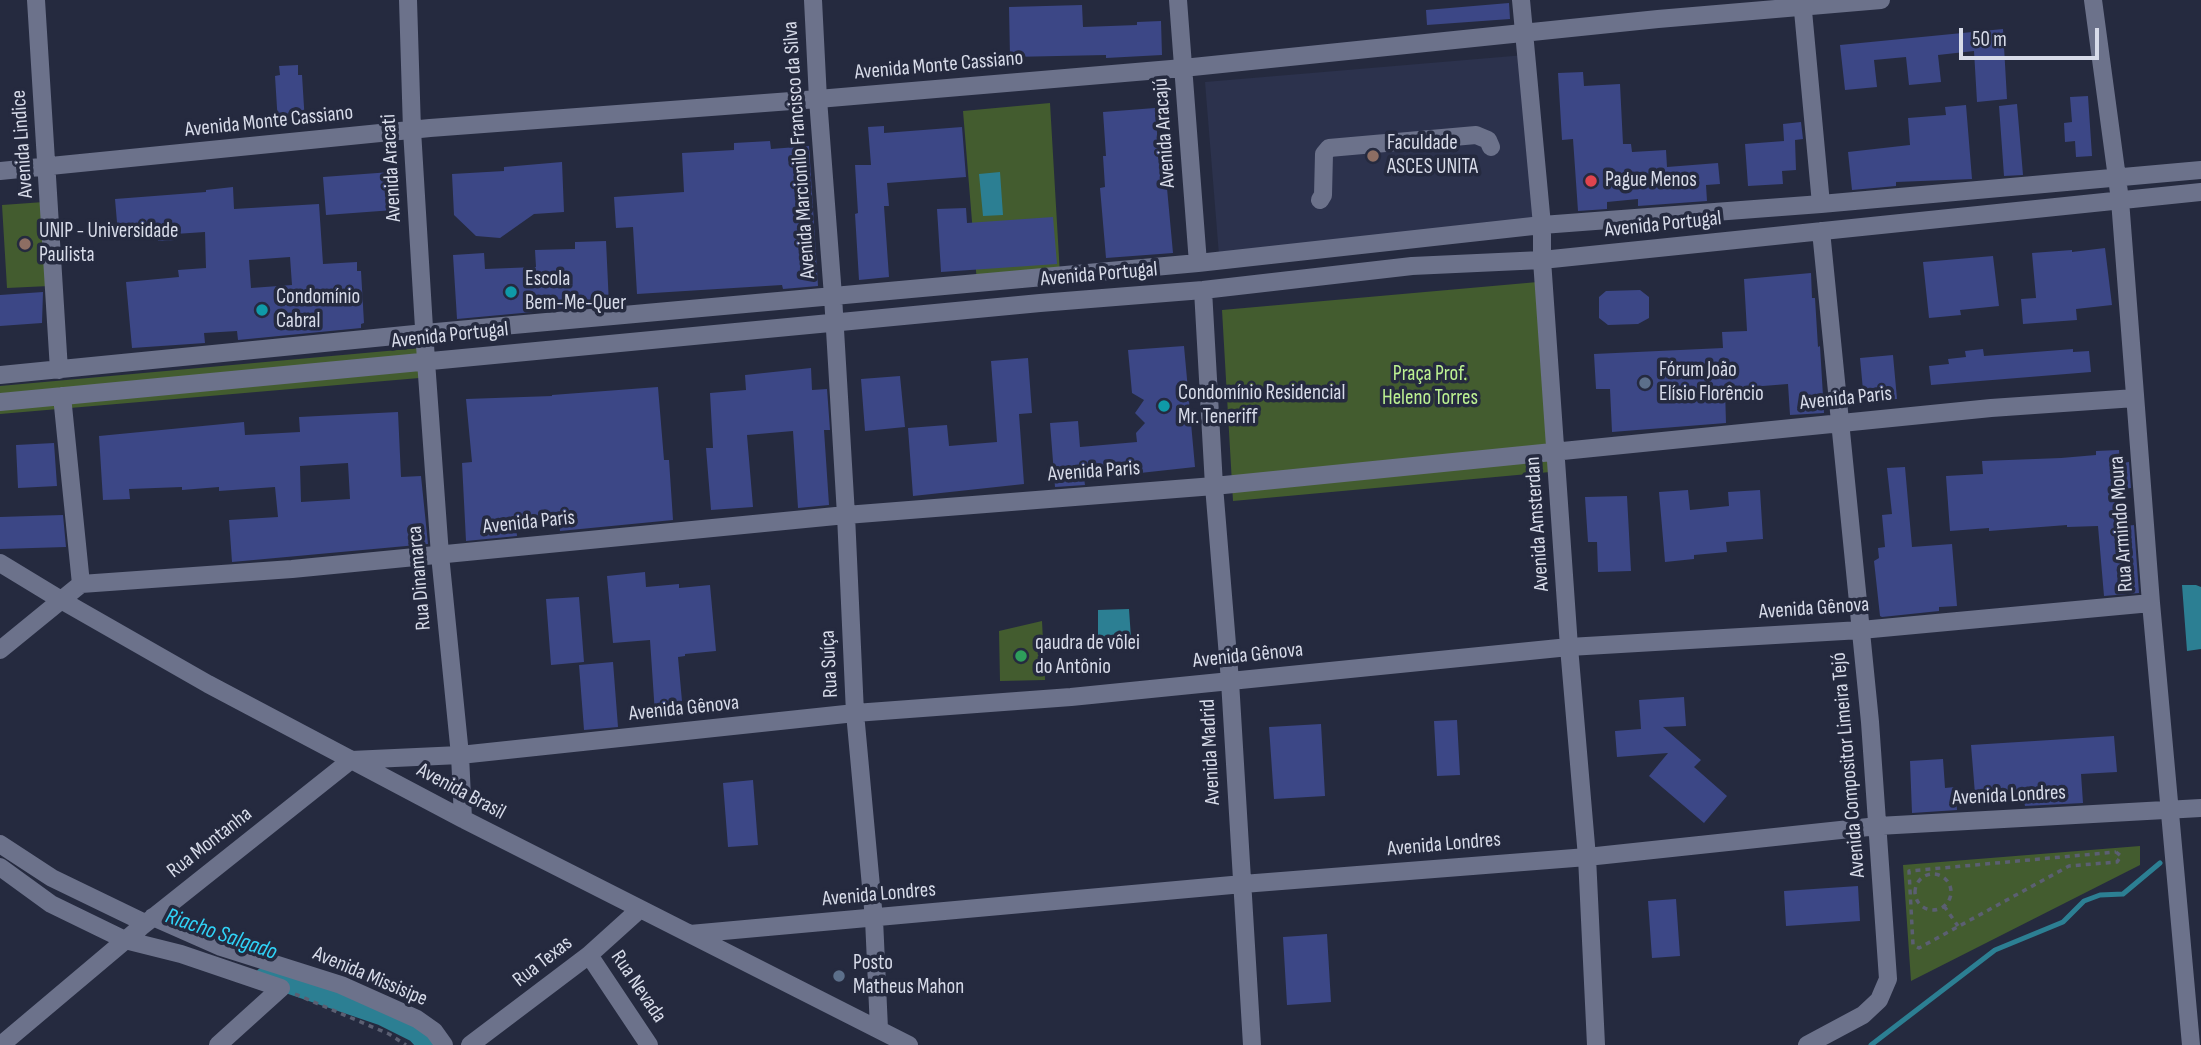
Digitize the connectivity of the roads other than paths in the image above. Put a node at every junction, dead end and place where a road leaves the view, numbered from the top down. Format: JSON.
{"nodes":[{"id":1,"x":36,"y":0,"type":"edge"},
{"id":2,"x":408,"y":0,"type":"edge"},
{"id":3,"x":813,"y":0,"type":"edge"},
{"id":4,"x":1178,"y":0,"type":"edge"},
{"id":5,"x":1521,"y":0,"type":"edge"},
{"id":6,"x":1657,"y":0,"type":"edge"},
{"id":7,"x":1881,"y":0,"type":"edge"},
{"id":8,"x":2093,"y":0,"type":"edge"},
{"id":9,"x":1802,"y":4,"type":"edge"},
{"id":10,"x":1658,"y":19,"type":"junction"},
{"id":11,"x":1523,"y":33,"type":"junction"},
{"id":12,"x":1183,"y":68,"type":"junction"},
{"id":13,"x":818,"y":99,"type":"junction"},
{"id":14,"x":412,"y":130,"type":"junction"},
{"id":15,"x":1491,"y":147,"type":"dead end"},
{"id":16,"x":48,"y":167,"type":"junction"},
{"id":17,"x":2201,"y":170,"type":"edge"},
{"id":18,"x":0,"y":171,"type":"edge"},
{"id":19,"x":2117,"y":178,"type":"junction"},
{"id":20,"x":2201,"y":192,"type":"edge"},
{"id":21,"x":1320,"y":200,"type":"dead end"},
{"id":22,"x":2120,"y":200,"type":"junction"},
{"id":23,"x":1821,"y":204,"type":"junction"},
{"id":24,"x":1542,"y":225,"type":"junction"},
{"id":25,"x":1821,"y":231,"type":"junction"},
{"id":26,"x":1542,"y":260,"type":"junction"},
{"id":27,"x":1198,"y":263,"type":"junction"},
{"id":28,"x":1203,"y":289,"type":"junction"},
{"id":29,"x":833,"y":296,"type":"junction"},
{"id":30,"x":834,"y":322,"type":"junction"},
{"id":31,"x":425,"y":333,"type":"junction"},
{"id":32,"x":426,"y":361,"type":"junction"},
{"id":33,"x":59,"y":370,"type":"junction"},
{"id":34,"x":0,"y":375,"type":"edge"},
{"id":35,"x":62,"y":396,"type":"junction"},
{"id":36,"x":2136,"y":398,"type":"junction"},
{"id":37,"x":0,"y":402,"type":"edge"},
{"id":38,"x":1840,"y":423,"type":"junction"},
{"id":39,"x":1555,"y":451,"type":"junction"},
{"id":40,"x":1214,"y":486,"type":"junction"},
{"id":41,"x":846,"y":514,"type":"junction"},
{"id":42,"x":440,"y":555,"type":"junction"},
{"id":43,"x":0,"y":563,"type":"edge"},
{"id":44,"x":82,"y":584,"type":"junction"},
{"id":45,"x":61,"y":600,"type":"junction"},
{"id":46,"x":2151,"y":603,"type":"junction"},
{"id":47,"x":1861,"y":630,"type":"junction"},
{"id":48,"x":1569,"y":647,"type":"junction"},
{"id":49,"x":0,"y":650,"type":"edge"},
{"id":50,"x":1230,"y":681,"type":"junction"},
{"id":51,"x":855,"y":713,"type":"junction"},
{"id":52,"x":460,"y":755,"type":"junction"},
{"id":53,"x":351,"y":760,"type":"junction"},
{"id":54,"x":2201,"y":808,"type":"edge"},
{"id":55,"x":2171,"y":809,"type":"junction"},
{"id":56,"x":463,"y":819,"type":"junction"},
{"id":57,"x":1878,"y":826,"type":"junction"},
{"id":58,"x":0,"y":844,"type":"edge"},
{"id":59,"x":1587,"y":857,"type":"junction"},
{"id":60,"x":0,"y":867,"type":"edge"},
{"id":61,"x":1243,"y":884,"type":"junction"},
{"id":62,"x":640,"y":909,"type":"junction"},
{"id":63,"x":874,"y":919,"type":"junction"},
{"id":64,"x":139,"y":929,"type":"junction"},
{"id":65,"x":690,"y":934,"type":"junction"},
{"id":66,"x":589,"y":955,"type":"junction"},
{"id":67,"x":879,"y":1029,"type":"junction"},
{"id":68,"x":1,"y":1045,"type":"edge"},
{"id":69,"x":218,"y":1045,"type":"edge"},
{"id":70,"x":444,"y":1045,"type":"edge"},
{"id":71,"x":470,"y":1045,"type":"edge"},
{"id":72,"x":649,"y":1045,"type":"edge"},
{"id":73,"x":909,"y":1045,"type":"edge"},
{"id":74,"x":1252,"y":1045,"type":"edge"},
{"id":75,"x":1596,"y":1045,"type":"edge"},
{"id":76,"x":1807,"y":1045,"type":"edge"},
{"id":77,"x":2192,"y":1045,"type":"edge"}],
"edges":[{"from":1,"to":16,"type":"street","name":"Avenida Lindice"},
{"from":2,"to":14,"type":"street","name":"Avenida Aracati"},
{"from":3,"to":13,"type":"street","name":"Avenida Marcionilo Francisco da Silva"},
{"from":4,"to":12,"type":"street","name":"Avenida Aracajú"},
{"from":5,"to":11,"type":"street","name":"Avenida Amsterdan"},
{"from":6,"to":10,"type":"street"},
{"from":7,"to":9,"type":"street","name":"Avenida Monte Cassiano"},
{"from":8,"to":19,"type":"street","name":"Rua Armindo Moura"},
{"from":9,"to":10,"type":"street","name":"Avenida Monte Cassiano"},
{"from":9,"to":23,"type":"street"},
{"from":10,"to":11,"type":"street","name":"Avenida Monte Cassiano"},
{"from":11,"to":12,"type":"street","name":"Avenida Monte Cassiano"},
{"from":11,"to":24,"type":"street","name":"Avenida Amsterdan"},
{"from":12,"to":13,"type":"street","name":"Avenida Monte Cassiano"},
{"from":12,"to":27,"type":"street","name":"Avenida Aracajú"},
{"from":13,"to":14,"type":"street","name":"Avenida Monte Cassiano"},
{"from":13,"to":29,"type":"street","name":"Avenida Marcionilo Francisco da Silva"},
{"from":14,"to":16,"type":"street","name":"Avenida Monte Cassiano"},
{"from":14,"to":31,"type":"street","name":"Avenida Aracati"},
{"from":15,"to":21,"type":"street"},
{"from":16,"to":18,"type":"street","name":"Avenida Monte Cassiano"},
{"from":16,"to":33,"type":"street","name":"Avenida Lindice"},
{"from":17,"to":19,"type":"street","name":"Avenida Portugal"},
{"from":19,"to":22,"type":"street","name":"Rua Armindo Moura"},
{"from":19,"to":23,"type":"street","name":"Avenida Portugal"},
{"from":20,"to":22,"type":"street","name":"Avenida Portugal"},
{"from":22,"to":25,"type":"street","name":"Avenida Portugal"},
{"from":22,"to":36,"type":"street","name":"Rua Armindo Moura"},
{"from":23,"to":24,"type":"street","name":"Avenida Portugal"},
{"from":24,"to":26,"type":"street","name":"Avenida Amsterdan"},
{"from":24,"to":27,"type":"street","name":"Avenida Portugal"},
{"from":25,"to":26,"type":"street","name":"Avenida Portugal"},
{"from":25,"to":38,"type":"street","name":"Avenida Compositor Limeira Tejó"},
{"from":26,"to":28,"type":"street","name":"Avenida Portugal"},
{"from":26,"to":39,"type":"street","name":"Avenida Amsterdan"},
{"from":27,"to":29,"type":"street","name":"Avenida Portugal"},
{"from":28,"to":30,"type":"street","name":"Avenida Portugal"},
{"from":28,"to":40,"type":"street","name":"Avenida Madrid"},
{"from":29,"to":30,"type":"street","name":"Rua Suíça"},
{"from":29,"to":31,"type":"street","name":"Avenida Portugal"},
{"from":30,"to":32,"type":"street","name":"Avenida Portugal"},
{"from":30,"to":41,"type":"street","name":"Rua Suíça"},
{"from":31,"to":32,"type":"street","name":"Rua Dinamarca"},
{"from":31,"to":33,"type":"street","name":"Avenida Portugal"},
{"from":32,"to":35,"type":"street","name":"Avenida Portugal"},
{"from":32,"to":42,"type":"street","name":"Rua Dinamarca"},
{"from":33,"to":34,"type":"street","name":"Avenida Portugal"},
{"from":35,"to":37,"type":"street","name":"Avenida Portugal"},
{"from":35,"to":44,"type":"street"},
{"from":36,"to":38,"type":"street","name":"Avenida Paris"},
{"from":36,"to":46,"type":"street","name":"Rua Armindo Moura"},
{"from":38,"to":39,"type":"street","name":"Avenida Paris"},
{"from":38,"to":47,"type":"street","name":"Avenida Compositor Limeira Tejó"},
{"from":39,"to":40,"type":"street","name":"Avenida Paris"},
{"from":39,"to":48,"type":"street","name":"Avenida Amsterdan"},
{"from":40,"to":41,"type":"street","name":"Avenida Paris"},
{"from":40,"to":50,"type":"street","name":"Avenida Madrid"},
{"from":41,"to":42,"type":"street","name":"Avenida Paris"},
{"from":41,"to":51,"type":"street","name":"Rua Suíça"},
{"from":42,"to":44,"type":"street","name":"Avenida Paris"},
{"from":42,"to":52,"type":"street","name":"Rua Dinamarca"},
{"from":43,"to":45,"type":"street","name":"Avenida Brasil"},
{"from":44,"to":45,"type":"street"},
{"from":45,"to":49,"type":"street"},
{"from":45,"to":53,"type":"street","name":"Avenida Brasil"},
{"from":46,"to":47,"type":"street","name":"Avenida Gênova"},
{"from":46,"to":55,"type":"street","name":"Rua Armindo Moura"},
{"from":47,"to":48,"type":"street","name":"Avenida Gênova"},
{"from":47,"to":57,"type":"street","name":"Avenida Compositor Limeira Tejó"},
{"from":48,"to":50,"type":"street","name":"Avenida Gênova"},
{"from":48,"to":59,"type":"street","name":"Avenida Amsterdan"},
{"from":50,"to":51,"type":"street","name":"Avenida Gênova"},
{"from":50,"to":61,"type":"street","name":"Avenida Madrid"},
{"from":51,"to":52,"type":"street","name":"Avenida Gênova"},
{"from":51,"to":63,"type":"street","name":"Rua Suíça"},
{"from":52,"to":53,"type":"street","name":"Avenida Gênova"},
{"from":52,"to":56,"type":"street","name":"Rua Dinamarca"},
{"from":53,"to":56,"type":"street","name":"Avenida Brasil"},
{"from":53,"to":64,"type":"street","name":"Rua Montanha"},
{"from":54,"to":55,"type":"street","name":"Avenida Londres"},
{"from":55,"to":57,"type":"street","name":"Avenida Londres"},
{"from":55,"to":77,"type":"street","name":"Rua Armindo Moura"},
{"from":56,"to":62,"type":"street","name":"Avenida Brasil"},
{"from":57,"to":59,"type":"street","name":"Avenida Londres"},
{"from":57,"to":76,"type":"street","name":"Avenida Compositor Limeira Tejó"},
{"from":58,"to":64,"type":"street","name":"Avenida Missisipe"},
{"from":59,"to":61,"type":"street","name":"Avenida Londres"},
{"from":59,"to":75,"type":"street","name":"Avenida Amsterdan"},
{"from":60,"to":64,"type":"street","name":"Avenida Missisipe"},
{"from":61,"to":63,"type":"street","name":"Avenida Londres"},
{"from":61,"to":74,"type":"street","name":"Avenida Madrid"},
{"from":62,"to":65,"type":"street","name":"Avenida Brasil"},
{"from":62,"to":66,"type":"street","name":"Rua Texas"},
{"from":63,"to":65,"type":"street","name":"Avenida Londres"},
{"from":63,"to":67,"type":"street","name":"Rua Suíça"},
{"from":64,"to":68,"type":"street","name":"Rua Montanha"},
{"from":64,"to":69,"type":"street","name":"Avenida Missisipe"},
{"from":64,"to":70,"type":"street","name":"Avenida Missisipe"},
{"from":65,"to":67,"type":"street","name":"Avenida Brasil"},
{"from":66,"to":71,"type":"street","name":"Rua Texas"},
{"from":66,"to":72,"type":"street","name":"Rua Nevada"},
{"from":67,"to":73,"type":"street","name":"Avenida Brasil"}]}
